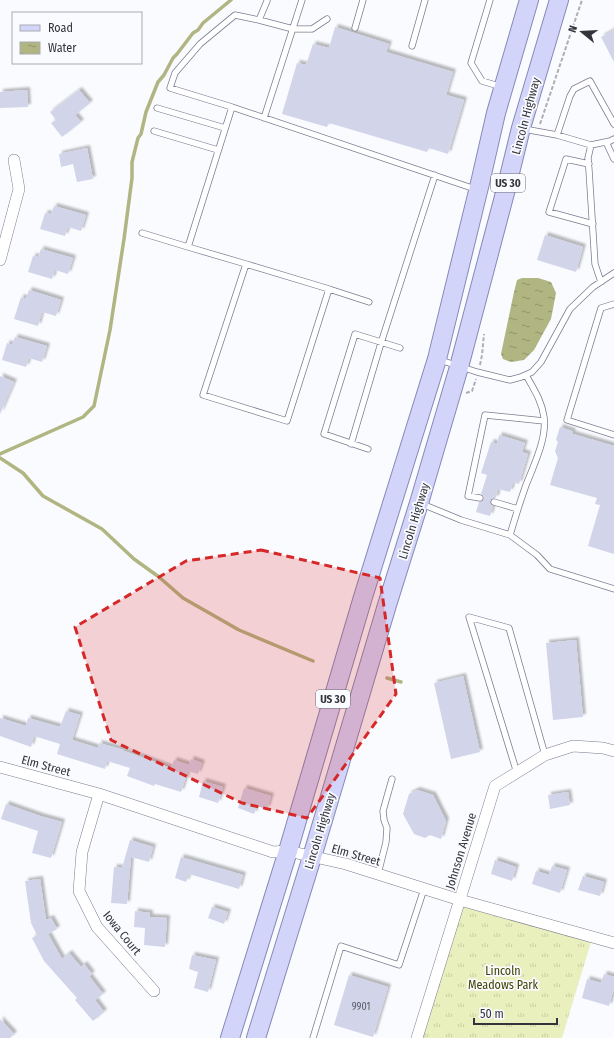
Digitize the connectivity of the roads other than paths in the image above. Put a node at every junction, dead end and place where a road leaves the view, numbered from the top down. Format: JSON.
{"nodes":[{"id":1,"x":302,"y":0,"type":"edge"},
{"id":2,"x":363,"y":0,"type":"edge"},
{"id":3,"x":425,"y":0,"type":"edge"},
{"id":4,"x":490,"y":0,"type":"edge"},
{"id":5,"x":529,"y":0,"type":"edge"},
{"id":6,"x":559,"y":0,"type":"edge"},
{"id":7,"x":267,"y":1,"type":"edge"},
{"id":8,"x":327,"y":19,"type":"dead end"},
{"id":9,"x":259,"y":20,"type":"junction"},
{"id":10,"x":355,"y":28,"type":"dead end"},
{"id":11,"x":292,"y":29,"type":"junction"},
{"id":12,"x":412,"y":46,"type":"dead end"},
{"id":13,"x":504,"y":88,"type":"junction"},
{"id":14,"x":232,"y":107,"type":"junction"},
{"id":15,"x":157,"y":108,"type":"dead end"},
{"id":16,"x":264,"y":118,"type":"junction"},
{"id":17,"x":614,"y":122,"type":"edge"},
{"id":18,"x":225,"y":128,"type":"junction"},
{"id":19,"x":521,"y":128,"type":"junction"},
{"id":20,"x":154,"y":131,"type":"dead end"},
{"id":21,"x":557,"y":135,"type":"junction"},
{"id":22,"x":614,"y":138,"type":"edge"},
{"id":23,"x":606,"y":142,"type":"junction"},
{"id":24,"x":591,"y":145,"type":"junction"},
{"id":25,"x":218,"y":150,"type":"junction"},
{"id":26,"x":614,"y":159,"type":"edge"},
{"id":27,"x":14,"y":160,"type":"dead end"},
{"id":28,"x":588,"y":164,"type":"junction"},
{"id":29,"x":435,"y":175,"type":"junction"},
{"id":30,"x":479,"y":190,"type":"junction"},
{"id":31,"x":593,"y":224,"type":"junction"},
{"id":32,"x":142,"y":233,"type":"dead end"},
{"id":33,"x":188,"y":246,"type":"junction"},
{"id":34,"x":0,"y":260,"type":"edge"},
{"id":35,"x":246,"y":264,"type":"junction"},
{"id":36,"x":614,"y":273,"type":"edge"},
{"id":37,"x":601,"y":282,"type":"junction"},
{"id":38,"x":329,"y":289,"type":"junction"},
{"id":39,"x":369,"y":302,"type":"dead end"},
{"id":40,"x":614,"y":304,"type":"edge"},
{"id":41,"x":381,"y":342,"type":"junction"},
{"id":42,"x":400,"y":348,"type":"dead end"},
{"id":43,"x":437,"y":359,"type":"junction"},
{"id":44,"x":460,"y":367,"type":"junction"},
{"id":45,"x":526,"y":375,"type":"junction"},
{"id":46,"x":544,"y":421,"type":"junction"},
{"id":47,"x":614,"y":435,"type":"edge"},
{"id":48,"x":351,"y":444,"type":"junction"},
{"id":49,"x":368,"y":449,"type":"dead end"},
{"id":50,"x":480,"y":498,"type":"dead end"},
{"id":51,"x":494,"y":502,"type":"dead end"},
{"id":52,"x":419,"y":503,"type":"junction"},
{"id":53,"x":518,"y":509,"type":"junction"},
{"id":54,"x":510,"y":535,"type":"junction"},
{"id":55,"x":614,"y":589,"type":"edge"},
{"id":56,"x":614,"y":751,"type":"edge"},
{"id":57,"x":545,"y":755,"type":"junction"},
{"id":58,"x":0,"y":767,"type":"edge"},
{"id":59,"x":517,"y":772,"type":"junction"},
{"id":60,"x":392,"y":779,"type":"dead end"},
{"id":61,"x":99,"y":794,"type":"junction"},
{"id":62,"x":288,"y":851,"type":"junction"},
{"id":63,"x":312,"y":856,"type":"junction"},
{"id":64,"x":378,"y":874,"type":"junction"},
{"id":65,"x":424,"y":889,"type":"junction"},
{"id":66,"x":460,"y":900,"type":"junction"},
{"id":67,"x":614,"y":943,"type":"edge"},
{"id":68,"x":154,"y":991,"type":"dead end"},
{"id":69,"x":230,"y":1038,"type":"edge"},
{"id":70,"x":256,"y":1038,"type":"edge"},
{"id":71,"x":312,"y":1038,"type":"edge"},
{"id":72,"x":417,"y":1038,"type":"edge"}],
"edges":[{"from":1,"to":11,"type":"lane"},
{"from":2,"to":10,"type":"lane"},
{"from":3,"to":12,"type":"lane"},
{"from":4,"to":13,"type":"lane"},
{"from":5,"to":13,"type":"main road","name":"Lincoln Highway","number":"US 30"},
{"from":6,"to":19,"type":"main road","name":"Lincoln Highway","number":"US 30"},
{"from":7,"to":9,"type":"lane"},
{"from":8,"to":11,"type":"lane"},
{"from":9,"to":11,"type":"lane"},
{"from":9,"to":14,"type":"lane"},
{"from":11,"to":16,"type":"lane"},
{"from":13,"to":30,"type":"main road","name":"Lincoln Highway","number":"US 30"},
{"from":14,"to":16,"type":"lane"},
{"from":14,"to":18,"type":"lane"},
{"from":15,"to":18,"type":"lane"},
{"from":16,"to":29,"type":"lane"},
{"from":17,"to":21,"type":"lane"},
{"from":18,"to":25,"type":"lane"},
{"from":19,"to":21,"type":"lane"},
{"from":19,"to":44,"type":"main road","name":"Lincoln Highway","number":"US 30"},
{"from":20,"to":25,"type":"lane"},
{"from":21,"to":24,"type":"lane"},
{"from":22,"to":23,"type":"lane"},
{"from":23,"to":24,"type":"lane"},
{"from":23,"to":26,"type":"lane"},
{"from":24,"to":28,"type":"lane"},
{"from":25,"to":33,"type":"lane"},
{"from":27,"to":34,"type":"street"},
{"from":28,"to":31,"type":"lane"},
{"from":28,"to":31,"type":"lane"},
{"from":29,"to":30,"type":"lane"},
{"from":29,"to":41,"type":"lane"},
{"from":30,"to":43,"type":"main road","name":"Lincoln Highway","number":"US 30"},
{"from":31,"to":37,"type":"lane"},
{"from":32,"to":33,"type":"lane"},
{"from":33,"to":35,"type":"lane"},
{"from":35,"to":38,"type":"lane"},
{"from":35,"to":38,"type":"lane"},
{"from":36,"to":37,"type":"lane"},
{"from":37,"to":45,"type":"lane"},
{"from":38,"to":39,"type":"lane"},
{"from":40,"to":47,"type":"lane"},
{"from":41,"to":42,"type":"lane"},
{"from":41,"to":48,"type":"lane"},
{"from":41,"to":48,"type":"lane"},
{"from":43,"to":44,"type":"lane"},
{"from":43,"to":62,"type":"main road","name":"Lincoln Highway","number":"US 30"},
{"from":44,"to":45,"type":"lane"},
{"from":44,"to":52,"type":"main road","name":"Lincoln Highway","number":"US 30"},
{"from":45,"to":46,"type":"lane"},
{"from":46,"to":50,"type":"lane"},
{"from":46,"to":53,"type":"lane"},
{"from":48,"to":49,"type":"lane"},
{"from":51,"to":53,"type":"lane"},
{"from":52,"to":54,"type":"lane"},
{"from":52,"to":63,"type":"main road","name":"Lincoln Highway","number":"US 30"},
{"from":53,"to":54,"type":"lane"},
{"from":54,"to":55,"type":"lane"},
{"from":56,"to":57,"type":"street","name":"Johnson Avenue"},
{"from":57,"to":59,"type":"street","name":"Johnson Avenue"},
{"from":57,"to":59,"type":"lane"},
{"from":58,"to":61,"type":"street","name":"Elm Street"},
{"from":59,"to":66,"type":"street","name":"Johnson Avenue"},
{"from":60,"to":64,"type":"lane"},
{"from":61,"to":62,"type":"street","name":"Elm Street"},
{"from":61,"to":68,"type":"street","name":"Iowa Court"},
{"from":62,"to":63,"type":"street","name":"Elm Street"},
{"from":62,"to":69,"type":"main road","name":"Lincoln Highway","number":"US 30"},
{"from":63,"to":64,"type":"street","name":"Elm Street"},
{"from":63,"to":70,"type":"main road","name":"Lincoln Highway","number":"US 30"},
{"from":64,"to":65,"type":"street","name":"Elm Street"},
{"from":65,"to":66,"type":"street","name":"Elm Street"},
{"from":65,"to":71,"type":"lane"},
{"from":66,"to":67,"type":"street","name":"Elm Street"},
{"from":66,"to":72,"type":"street","name":"Johnson Avenue"}]}
